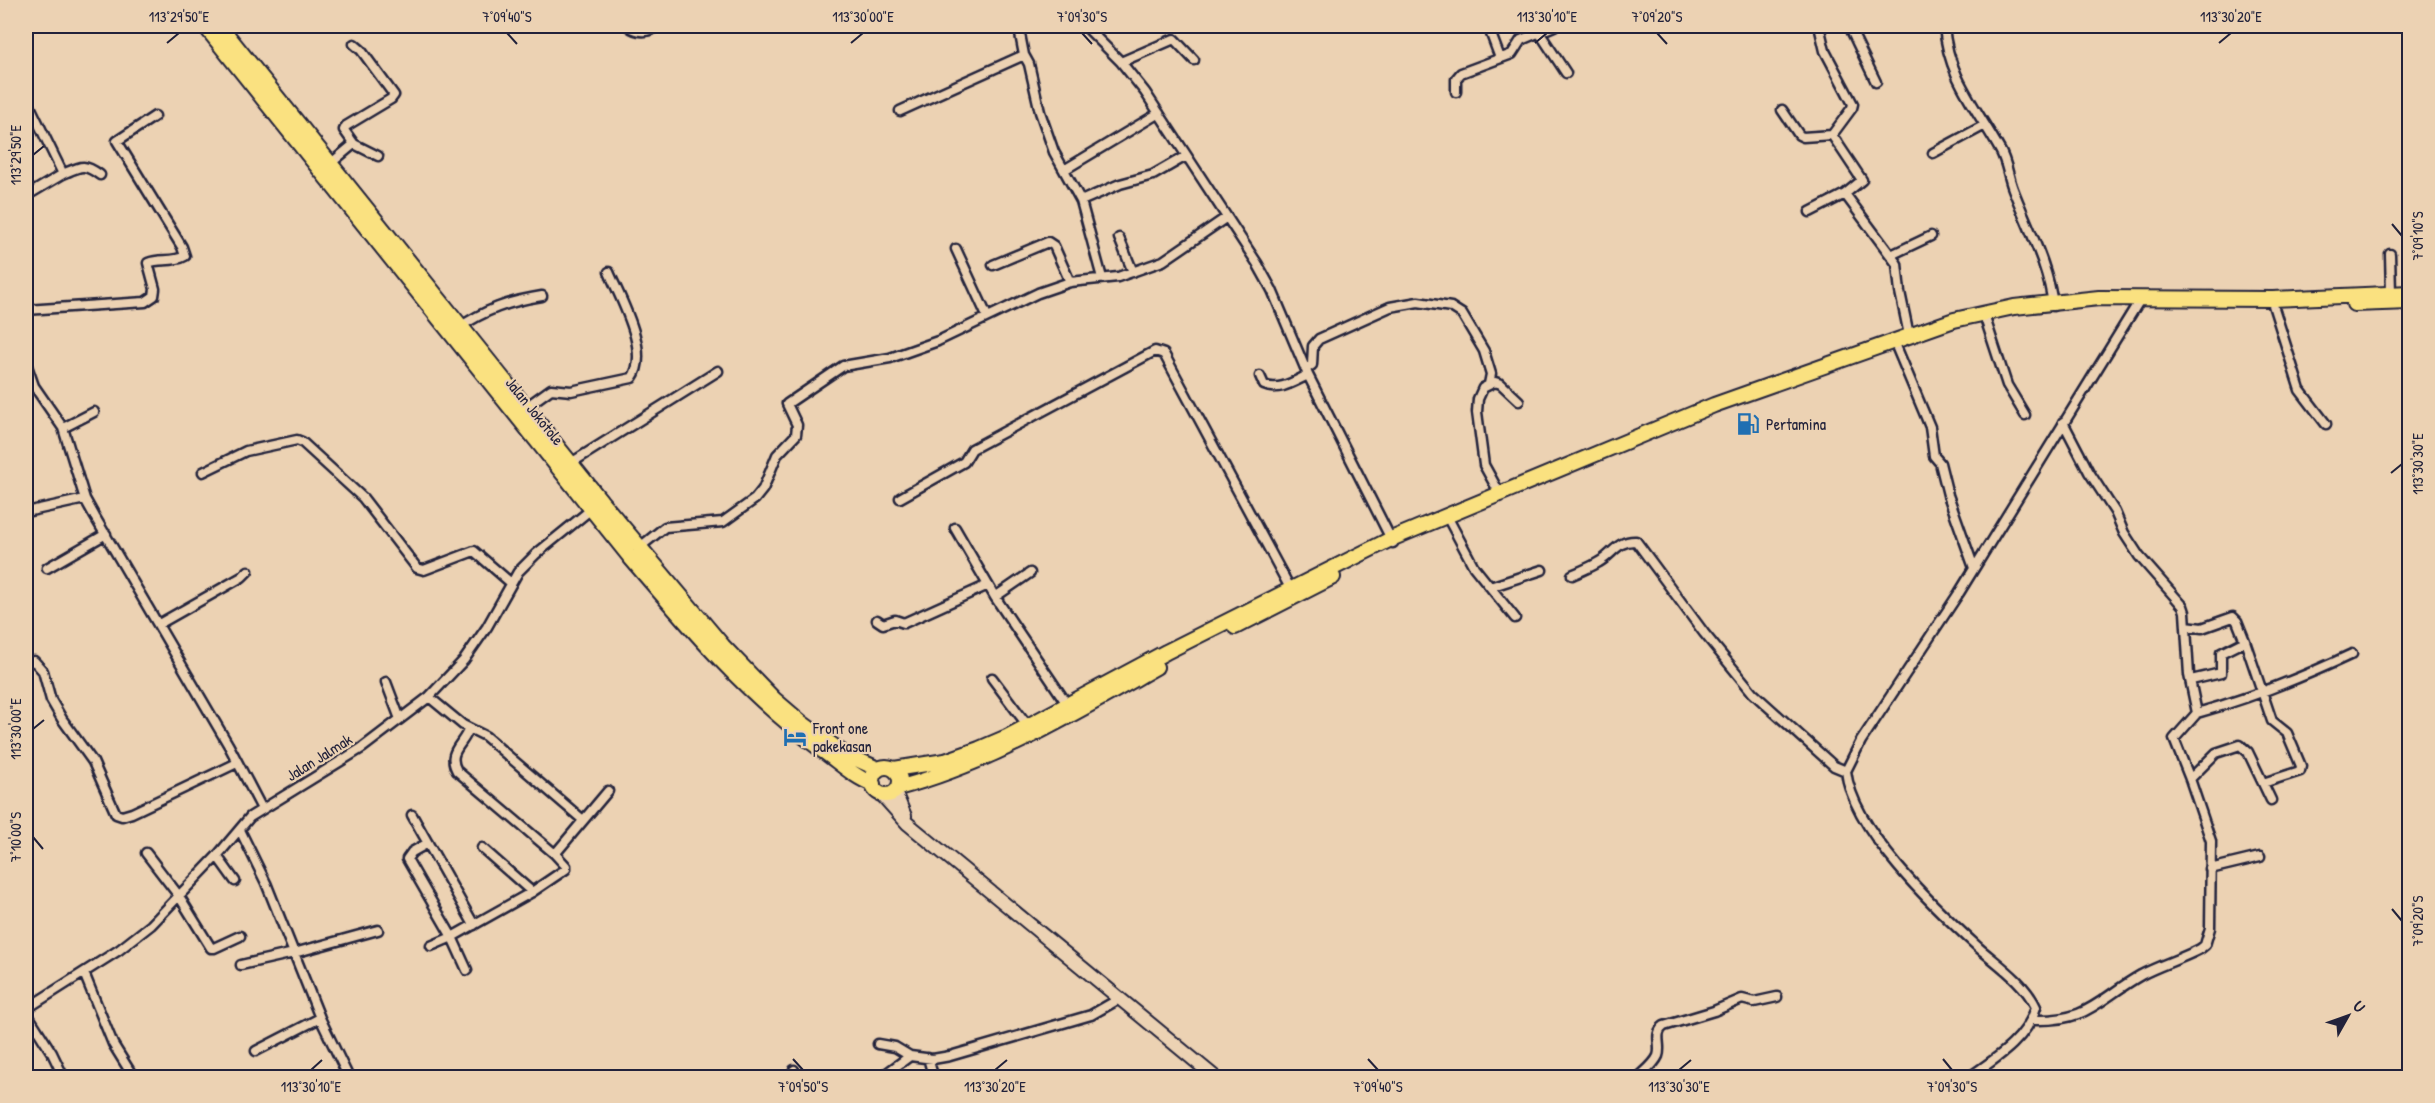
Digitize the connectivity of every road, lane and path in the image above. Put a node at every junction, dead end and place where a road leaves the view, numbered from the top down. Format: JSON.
{"nodes":[{"id":1,"x":205,"y":26,"type":"edge"},
{"id":2,"x":220,"y":26,"type":"edge"},
{"id":3,"x":628,"y":26,"type":"edge"},
{"id":4,"x":660,"y":26,"type":"edge"},
{"id":5,"x":1032,"y":26,"type":"edge"},
{"id":6,"x":1085,"y":26,"type":"edge"},
{"id":7,"x":1488,"y":26,"type":"edge"},
{"id":8,"x":1554,"y":26,"type":"edge"},
{"id":9,"x":1849,"y":26,"type":"edge"},
{"id":10,"x":1944,"y":26,"type":"edge"},
{"id":11,"x":1536,"y":30,"type":"edge"},
{"id":12,"x":1820,"y":30,"type":"dead end"},
{"id":13,"x":354,"y":44,"type":"dead end"},
{"id":14,"x":1024,"y":55,"type":"junction"},
{"id":15,"x":1500,"y":58,"type":"junction"},
{"id":16,"x":1194,"y":60,"type":"dead end"},
{"id":17,"x":1121,"y":62,"type":"junction"},
{"id":18,"x":1566,"y":74,"type":"dead end"},
{"id":19,"x":1876,"y":82,"type":"dead end"},
{"id":20,"x":1456,"y":92,"type":"dead end"},
{"id":21,"x":26,"y":98,"type":"edge"},
{"id":22,"x":1782,"y":110,"type":"dead end"},
{"id":23,"x":900,"y":111,"type":"dead end"},
{"id":24,"x":1159,"y":113,"type":"junction"},
{"id":25,"x":155,"y":116,"type":"dead end"},
{"id":26,"x":1985,"y":125,"type":"junction"},
{"id":27,"x":1832,"y":135,"type":"junction"},
{"id":28,"x":354,"y":144,"type":"junction"},
{"id":29,"x":1934,"y":153,"type":"dead end"},
{"id":30,"x":378,"y":156,"type":"dead end"},
{"id":31,"x":1186,"y":156,"type":"junction"},
{"id":32,"x":330,"y":164,"type":"junction"},
{"id":33,"x":1064,"y":170,"type":"junction"},
{"id":34,"x":63,"y":174,"type":"junction"},
{"id":35,"x":100,"y":175,"type":"dead end"},
{"id":36,"x":1845,"y":194,"type":"junction"},
{"id":37,"x":26,"y":196,"type":"edge"},
{"id":38,"x":1081,"y":201,"type":"junction"},
{"id":39,"x":1810,"y":212,"type":"dead end"},
{"id":40,"x":1227,"y":218,"type":"junction"},
{"id":41,"x":1931,"y":236,"type":"dead end"},
{"id":42,"x":1119,"y":238,"type":"dead end"},
{"id":43,"x":956,"y":249,"type":"dead end"},
{"id":44,"x":2390,"y":254,"type":"dead end"},
{"id":45,"x":1891,"y":255,"type":"junction"},
{"id":46,"x":993,"y":265,"type":"dead end"},
{"id":47,"x":609,"y":272,"type":"dead end"},
{"id":48,"x":1133,"y":272,"type":"junction"},
{"id":49,"x":1102,"y":278,"type":"junction"},
{"id":50,"x":1070,"y":282,"type":"junction"},
{"id":51,"x":2409,"y":292,"type":"edge"},
{"id":52,"x":2391,"y":293,"type":"junction"},
{"id":53,"x":542,"y":296,"type":"dead end"},
{"id":54,"x":2140,"y":301,"type":"junction"},
{"id":55,"x":2409,"y":302,"type":"edge"},
{"id":56,"x":2273,"y":305,"type":"junction"},
{"id":57,"x":2053,"y":306,"type":"junction"},
{"id":58,"x":26,"y":310,"type":"edge"},
{"id":59,"x":987,"y":316,"type":"junction"},
{"id":60,"x":1986,"y":321,"type":"junction"},
{"id":61,"x":456,"y":329,"type":"junction"},
{"id":62,"x":1909,"y":335,"type":"junction"},
{"id":63,"x":1896,"y":346,"type":"junction"},
{"id":64,"x":26,"y":363,"type":"edge"},
{"id":65,"x":718,"y":371,"type":"dead end"},
{"id":66,"x":1307,"y":372,"type":"junction"},
{"id":67,"x":1260,"y":376,"type":"dead end"},
{"id":68,"x":497,"y":379,"type":"junction"},
{"id":69,"x":1489,"y":384,"type":"junction"},
{"id":70,"x":1520,"y":401,"type":"dead end"},
{"id":71,"x":526,"y":406,"type":"junction"},
{"id":72,"x":94,"y":412,"type":"dead end"},
{"id":73,"x":2025,"y":415,"type":"dead end"},
{"id":74,"x":2063,"y":422,"type":"junction"},
{"id":75,"x":2326,"y":424,"type":"dead end"},
{"id":76,"x":63,"y":428,"type":"junction"},
{"id":77,"x":571,"y":463,"type":"junction"},
{"id":78,"x":203,"y":472,"type":"dead end"},
{"id":79,"x":1500,"y":494,"type":"junction"},
{"id":80,"x":900,"y":498,"type":"dead end"},
{"id":81,"x":86,"y":499,"type":"junction"},
{"id":82,"x":597,"y":505,"type":"junction"},
{"id":83,"x":26,"y":512,"type":"edge"},
{"id":84,"x":1450,"y":522,"type":"junction"},
{"id":85,"x":955,"y":528,"type":"dead end"},
{"id":86,"x":106,"y":534,"type":"junction"},
{"id":87,"x":1393,"y":542,"type":"junction"},
{"id":88,"x":640,"y":547,"type":"junction"},
{"id":89,"x":47,"y":568,"type":"dead end"},
{"id":90,"x":1974,"y":568,"type":"junction"},
{"id":91,"x":1542,"y":570,"type":"dead end"},
{"id":92,"x":248,"y":571,"type":"dead end"},
{"id":93,"x":1030,"y":573,"type":"dead end"},
{"id":94,"x":1572,"y":575,"type":"dead end"},
{"id":95,"x":511,"y":583,"type":"junction"},
{"id":96,"x":988,"y":585,"type":"junction"},
{"id":97,"x":1490,"y":587,"type":"junction"},
{"id":98,"x":1290,"y":588,"type":"junction"},
{"id":99,"x":996,"y":597,"type":"junction"},
{"id":100,"x":1515,"y":618,"type":"dead end"},
{"id":101,"x":878,"y":620,"type":"dead end"},
{"id":102,"x":159,"y":624,"type":"junction"},
{"id":103,"x":2186,"y":626,"type":"junction"},
{"id":104,"x":2245,"y":641,"type":"junction"},
{"id":105,"x":2352,"y":654,"type":"dead end"},
{"id":106,"x":26,"y":662,"type":"edge"},
{"id":107,"x":1144,"y":669,"type":"junction"},
{"id":108,"x":992,"y":678,"type":"dead end"},
{"id":109,"x":2191,"y":680,"type":"junction"},
{"id":110,"x":386,"y":682,"type":"dead end"},
{"id":111,"x":2263,"y":693,"type":"junction"},
{"id":112,"x":429,"y":697,"type":"junction"},
{"id":113,"x":1067,"y":704,"type":"junction"},
{"id":114,"x":2197,"y":713,"type":"junction"},
{"id":115,"x":400,"y":719,"type":"junction"},
{"id":116,"x":1028,"y":726,"type":"junction"},
{"id":117,"x":469,"y":728,"type":"junction"},
{"id":118,"x":237,"y":763,"type":"junction"},
{"id":119,"x":894,"y":769,"type":"junction"},
{"id":120,"x":878,"y":770,"type":"junction"},
{"id":121,"x":1846,"y":771,"type":"junction"},
{"id":122,"x":2190,"y":779,"type":"junction"},
{"id":123,"x":2263,"y":783,"type":"junction"},
{"id":124,"x":887,"y":789,"type":"junction"},
{"id":125,"x":608,"y":790,"type":"dead end"},
{"id":126,"x":2271,"y":800,"type":"dead end"},
{"id":127,"x":262,"y":809,"type":"junction"},
{"id":128,"x":412,"y":815,"type":"dead end"},
{"id":129,"x":583,"y":820,"type":"junction"},
{"id":130,"x":240,"y":830,"type":"junction"},
{"id":131,"x":428,"y":843,"type":"junction"},
{"id":132,"x":482,"y":848,"type":"dead end"},
{"id":133,"x":146,"y":853,"type":"dead end"},
{"id":134,"x":555,"y":854,"type":"junction"},
{"id":135,"x":217,"y":856,"type":"junction"},
{"id":136,"x":2260,"y":857,"type":"dead end"},
{"id":137,"x":2210,"y":868,"type":"junction"},
{"id":138,"x":235,"y":881,"type":"dead end"},
{"id":139,"x":532,"y":892,"type":"junction"},
{"id":140,"x":179,"y":896,"type":"junction"},
{"id":141,"x":474,"y":925,"type":"junction"},
{"id":142,"x":378,"y":930,"type":"dead end"},
{"id":143,"x":240,"y":936,"type":"dead end"},
{"id":144,"x":452,"y":937,"type":"junction"},
{"id":145,"x":431,"y":946,"type":"dead end"},
{"id":146,"x":294,"y":953,"type":"junction"},
{"id":147,"x":241,"y":965,"type":"dead end"},
{"id":148,"x":467,"y":970,"type":"dead end"},
{"id":149,"x":84,"y":973,"type":"junction"},
{"id":150,"x":1777,"y":997,"type":"dead end"},
{"id":151,"x":1119,"y":999,"type":"junction"},
{"id":152,"x":26,"y":1010,"type":"edge"},
{"id":153,"x":320,"y":1018,"type":"junction"},
{"id":154,"x":2032,"y":1020,"type":"junction"},
{"id":155,"x":878,"y":1044,"type":"dead end"},
{"id":156,"x":256,"y":1051,"type":"dead end"},
{"id":157,"x":910,"y":1056,"type":"junction"},
{"id":158,"x":928,"y":1058,"type":"junction"},
{"id":159,"x":64,"y":1077,"type":"edge"},
{"id":160,"x":134,"y":1077,"type":"edge"},
{"id":161,"x":349,"y":1077,"type":"edge"},
{"id":162,"x":880,"y":1077,"type":"edge"},
{"id":163,"x":938,"y":1077,"type":"edge"},
{"id":164,"x":1216,"y":1077,"type":"edge"},
{"id":165,"x":1638,"y":1077,"type":"edge"},
{"id":166,"x":1968,"y":1077,"type":"edge"}],
"edges":[{"from":1,"to":61,"type":"highway","name":"Jalan Jokotole"},
{"from":2,"to":32,"type":"highway","name":"Jalan Jokotole"},
{"from":3,"to":4,"type":"street"},
{"from":5,"to":14,"type":"street"},
{"from":6,"to":17,"type":"street"},
{"from":7,"to":15,"type":"street"},
{"from":8,"to":11,"type":"street"},
{"from":9,"to":19,"type":"street"},
{"from":10,"to":26,"type":"street"},
{"from":11,"to":15,"type":"street"},
{"from":11,"to":18,"type":"street"},
{"from":12,"to":27,"type":"street"},
{"from":13,"to":28,"type":"street"},
{"from":14,"to":23,"type":"street"},
{"from":14,"to":33,"type":"street"},
{"from":15,"to":20,"type":"street"},
{"from":16,"to":17,"type":"street"},
{"from":17,"to":24,"type":"street"},
{"from":21,"to":34,"type":"street"},
{"from":22,"to":27,"type":"street"},
{"from":24,"to":31,"type":"street"},
{"from":24,"to":33,"type":"street"},
{"from":25,"to":58,"type":"street"},
{"from":26,"to":29,"type":"street"},
{"from":26,"to":57,"type":"street"},
{"from":27,"to":36,"type":"street"},
{"from":28,"to":30,"type":"street"},
{"from":28,"to":32,"type":"street"},
{"from":31,"to":38,"type":"street"},
{"from":31,"to":40,"type":"street"},
{"from":32,"to":61,"type":"highway","name":"Jalan Jokotole"},
{"from":33,"to":38,"type":"street"},
{"from":34,"to":35,"type":"street"},
{"from":34,"to":37,"type":"street"},
{"from":36,"to":39,"type":"street"},
{"from":36,"to":45,"type":"street"},
{"from":38,"to":49,"type":"street"},
{"from":40,"to":48,"type":"street"},
{"from":40,"to":66,"type":"street"},
{"from":41,"to":45,"type":"street"},
{"from":42,"to":48,"type":"street"},
{"from":43,"to":59,"type":"street"},
{"from":44,"to":52,"type":"street"},
{"from":45,"to":62,"type":"street"},
{"from":46,"to":50,"type":"street"},
{"from":47,"to":71,"type":"street"},
{"from":48,"to":49,"type":"street"},
{"from":49,"to":50,"type":"street"},
{"from":50,"to":59,"type":"street"},
{"from":51,"to":52,"type":"highway"},
{"from":52,"to":54,"type":"highway"},
{"from":53,"to":61,"type":"street"},
{"from":54,"to":56,"type":"highway"},
{"from":54,"to":57,"type":"highway"},
{"from":54,"to":74,"type":"street"},
{"from":55,"to":56,"type":"highway"},
{"from":56,"to":75,"type":"street"},
{"from":57,"to":60,"type":"highway"},
{"from":57,"to":62,"type":"highway"},
{"from":59,"to":88,"type":"street"},
{"from":60,"to":63,"type":"highway"},
{"from":60,"to":73,"type":"street"},
{"from":61,"to":68,"type":"highway","name":"Jalan Jokotole"},
{"from":62,"to":79,"type":"highway"},
{"from":63,"to":84,"type":"highway"},
{"from":63,"to":90,"type":"street"},
{"from":64,"to":76,"type":"street"},
{"from":65,"to":77,"type":"street"},
{"from":66,"to":67,"type":"street"},
{"from":66,"to":69,"type":"street"},
{"from":66,"to":87,"type":"street"},
{"from":68,"to":71,"type":"highway","name":"Jalan Jokotole"},
{"from":68,"to":82,"type":"highway","name":"Jalan Jokotole"},
{"from":69,"to":70,"type":"street"},
{"from":69,"to":79,"type":"street"},
{"from":71,"to":77,"type":"highway","name":"Jalan Jokotole"},
{"from":72,"to":76,"type":"street"},
{"from":74,"to":90,"type":"street"},
{"from":74,"to":103,"type":"street"},
{"from":76,"to":81,"type":"street"},
{"from":77,"to":82,"type":"highway","name":"Jalan Jokotole"},
{"from":78,"to":95,"type":"street"},
{"from":79,"to":87,"type":"highway"},
{"from":80,"to":98,"type":"street"},
{"from":81,"to":83,"type":"street"},
{"from":81,"to":86,"type":"street"},
{"from":82,"to":88,"type":"highway","name":"Jalan Jokotole"},
{"from":82,"to":95,"type":"street","name":"Jalan Jalmak"},
{"from":82,"to":124,"type":"highway","name":"Jalan Jokotole"},
{"from":84,"to":87,"type":"highway"},
{"from":84,"to":97,"type":"street"},
{"from":85,"to":96,"type":"street"},
{"from":86,"to":89,"type":"street"},
{"from":86,"to":102,"type":"street"},
{"from":87,"to":98,"type":"highway"},
{"from":87,"to":107,"type":"highway"},
{"from":88,"to":120,"type":"highway","name":"Jalan Jokotole"},
{"from":90,"to":121,"type":"street"},
{"from":91,"to":97,"type":"street"},
{"from":92,"to":102,"type":"street"},
{"from":93,"to":99,"type":"street"},
{"from":94,"to":121,"type":"street"},
{"from":95,"to":112,"type":"street","name":"Jalan Jalmak"},
{"from":96,"to":99,"type":"street"},
{"from":96,"to":101,"type":"street"},
{"from":97,"to":100,"type":"street"},
{"from":98,"to":107,"type":"highway"},
{"from":99,"to":113,"type":"street"},
{"from":102,"to":118,"type":"street"},
{"from":103,"to":104,"type":"street"},
{"from":103,"to":109,"type":"street"},
{"from":104,"to":109,"type":"street"},
{"from":104,"to":111,"type":"street"},
{"from":105,"to":111,"type":"street"},
{"from":106,"to":118,"type":"street"},
{"from":107,"to":113,"type":"highway"},
{"from":107,"to":124,"type":"highway"},
{"from":108,"to":116,"type":"street"},
{"from":109,"to":114,"type":"street"},
{"from":110,"to":115,"type":"street"},
{"from":111,"to":114,"type":"street"},
{"from":111,"to":123,"type":"street"},
{"from":112,"to":115,"type":"street","name":"Jalan Jalmak"},
{"from":112,"to":117,"type":"street"},
{"from":113,"to":116,"type":"highway"},
{"from":114,"to":122,"type":"street"},
{"from":115,"to":127,"type":"street","name":"Jalan Jalmak"},
{"from":116,"to":119,"type":"highway"},
{"from":117,"to":129,"type":"street"},
{"from":117,"to":134,"type":"street"},
{"from":118,"to":127,"type":"street"},
{"from":119,"to":120,"type":"highway"},
{"from":119,"to":124,"type":"highway"},
{"from":120,"to":124,"type":"highway"},
{"from":121,"to":154,"type":"street"},
{"from":122,"to":123,"type":"street"},
{"from":122,"to":137,"type":"street"},
{"from":123,"to":126,"type":"street"},
{"from":124,"to":151,"type":"main road"},
{"from":125,"to":129,"type":"street"},
{"from":127,"to":130,"type":"street","name":"Jalan Jalmak"},
{"from":128,"to":131,"type":"street"},
{"from":129,"to":134,"type":"street"},
{"from":130,"to":135,"type":"street","name":"Jalan Jalmak"},
{"from":130,"to":146,"type":"street"},
{"from":131,"to":141,"type":"street"},
{"from":131,"to":144,"type":"street"},
{"from":132,"to":139,"type":"street"},
{"from":133,"to":140,"type":"street"},
{"from":134,"to":139,"type":"street"},
{"from":135,"to":138,"type":"street"},
{"from":135,"to":140,"type":"street","name":"Jalan Jalmak"},
{"from":136,"to":137,"type":"street"},
{"from":137,"to":154,"type":"street"},
{"from":139,"to":141,"type":"street"},
{"from":140,"to":143,"type":"street"},
{"from":140,"to":149,"type":"street","name":"Jalan Jalmak"},
{"from":141,"to":144,"type":"street"},
{"from":142,"to":146,"type":"street"},
{"from":144,"to":145,"type":"street"},
{"from":144,"to":148,"type":"street"},
{"from":146,"to":147,"type":"street"},
{"from":146,"to":153,"type":"street"},
{"from":149,"to":152,"type":"street","name":"Jalan Jalmak"},
{"from":149,"to":160,"type":"street"},
{"from":150,"to":165,"type":"street"},
{"from":151,"to":158,"type":"street"},
{"from":151,"to":164,"type":"main road"},
{"from":152,"to":159,"type":"street"},
{"from":153,"to":156,"type":"street"},
{"from":153,"to":161,"type":"street"},
{"from":154,"to":166,"type":"street"},
{"from":155,"to":157,"type":"street"},
{"from":157,"to":158,"type":"street"},
{"from":157,"to":162,"type":"street"},
{"from":158,"to":163,"type":"street"}]}
